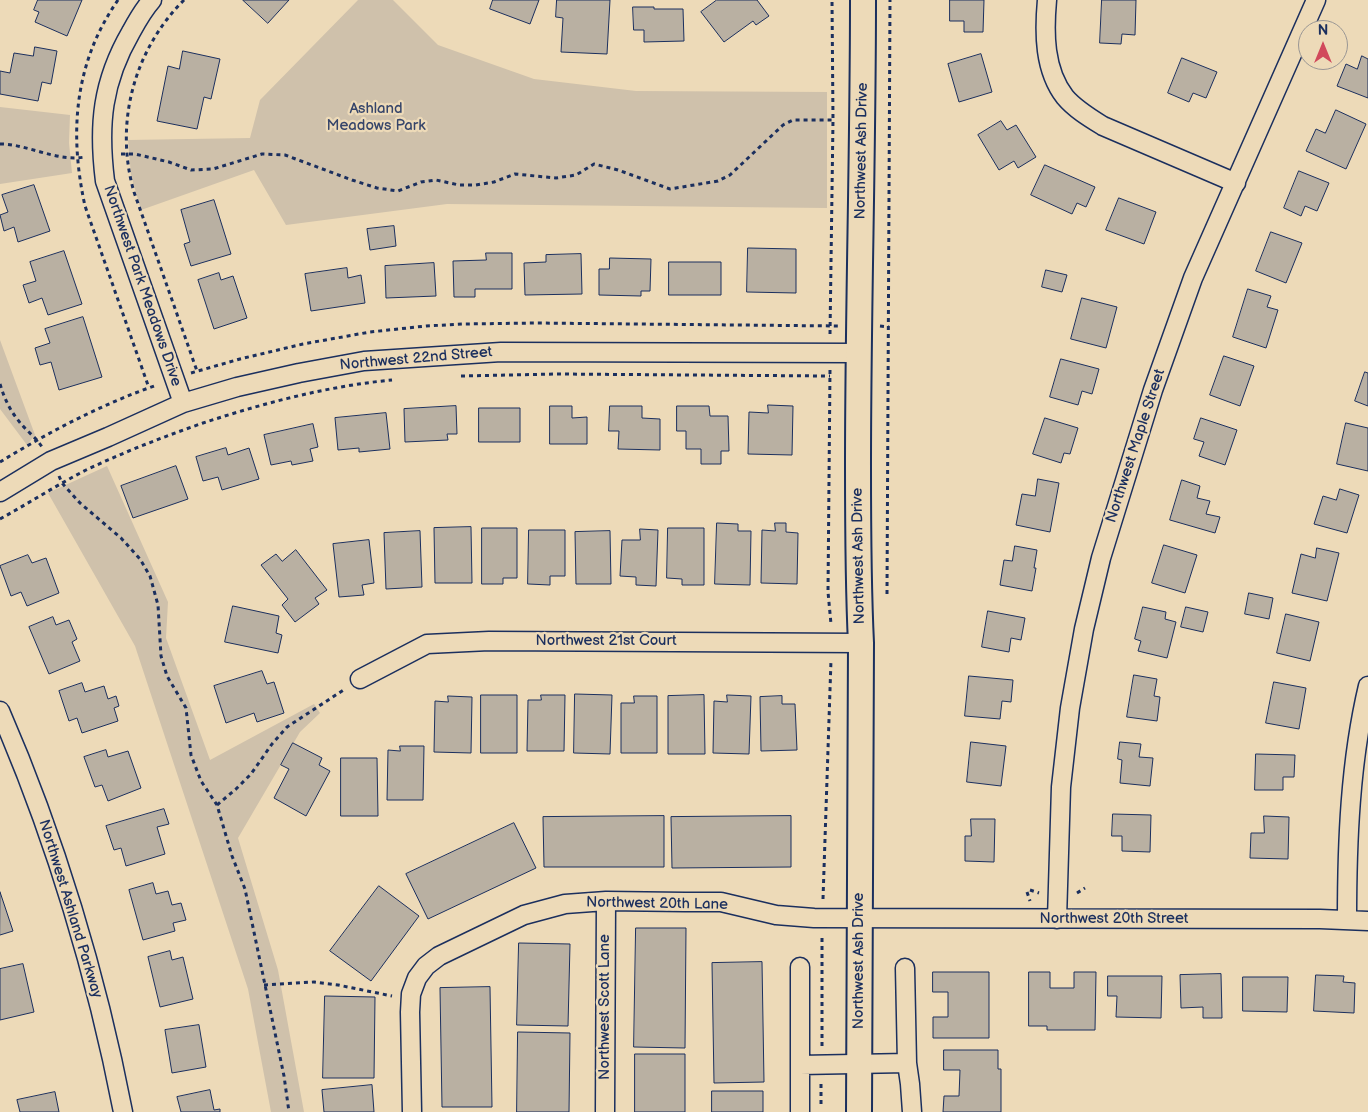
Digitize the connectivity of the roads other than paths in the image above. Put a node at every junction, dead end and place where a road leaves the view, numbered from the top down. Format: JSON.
{"nodes":[{"id":1,"x":152,"y":0,"type":"edge"},
{"id":2,"x":863,"y":0,"type":"edge"},
{"id":3,"x":1047,"y":0,"type":"edge"},
{"id":4,"x":1316,"y":0,"type":"edge"},
{"id":5,"x":1236,"y":183,"type":"junction"},
{"id":6,"x":858,"y":353,"type":"junction"},
{"id":7,"x":183,"y":403,"type":"junction"},
{"id":8,"x":0,"y":492,"type":"edge"},
{"id":9,"x":861,"y":643,"type":"junction"},
{"id":10,"x":360,"y":679,"type":"road end"},
{"id":11,"x":1368,"y":686,"type":"edge"},
{"id":12,"x":0,"y":711,"type":"edge"},
{"id":13,"x":606,"y":901,"type":"junction"},
{"id":14,"x":859,"y":919,"type":"junction"},
{"id":15,"x":1057,"y":919,"type":"junction"},
{"id":16,"x":1347,"y":920,"type":"junction"},
{"id":17,"x":1368,"y":922,"type":"edge"},
{"id":18,"x":800,"y":967,"type":"dead end"},
{"id":19,"x":905,"y":968,"type":"dead end"},
{"id":20,"x":907,"y":1063,"type":"junction"},
{"id":21,"x":800,"y":1065,"type":"junction"},
{"id":22,"x":859,"y":1065,"type":"junction"},
{"id":23,"x":123,"y":1112,"type":"edge"},
{"id":24,"x":412,"y":1112,"type":"edge"},
{"id":25,"x":605,"y":1112,"type":"edge"},
{"id":26,"x":800,"y":1112,"type":"edge"},
{"id":27,"x":859,"y":1112,"type":"edge"},
{"id":28,"x":912,"y":1112,"type":"edge"}],
"edges":[{"from":1,"to":7,"type":"street","name":"Northwest Park Meadows Drive"},
{"from":2,"to":6,"type":"street","name":"Northwest Ash Drive"},
{"from":3,"to":5,"type":"street"},
{"from":4,"to":5,"type":"street","name":"Northwest Maple Street"},
{"from":5,"to":15,"type":"street","name":"Northwest Maple Street"},
{"from":6,"to":7,"type":"street","name":"Northwest 22nd Street"},
{"from":6,"to":9,"type":"street","name":"Northwest Ash Drive"},
{"from":7,"to":8,"type":"street","name":"Northwest 22nd Street"},
{"from":9,"to":10,"type":"street","name":"Northwest 21st Court"},
{"from":9,"to":14,"type":"street","name":"Northwest Ash Drive"},
{"from":11,"to":16,"type":"street"},
{"from":12,"to":23,"type":"street","name":"Northwest Ashland Parkway"},
{"from":13,"to":14,"type":"street","name":"Northwest 20th Lane"},
{"from":13,"to":24,"type":"street","name":"Northwest 20th Lane"},
{"from":13,"to":25,"type":"street","name":"Northwest Scott Lane"},
{"from":14,"to":15,"type":"street","name":"Northwest 20th Street"},
{"from":14,"to":22,"type":"street","name":"Northwest Ash Drive"},
{"from":15,"to":16,"type":"street","name":"Northwest 20th Street"},
{"from":16,"to":17,"type":"street","name":"Northwest 20th Street"},
{"from":18,"to":21,"type":"street"},
{"from":19,"to":20,"type":"street"},
{"from":20,"to":22,"type":"street"},
{"from":20,"to":28,"type":"street"},
{"from":21,"to":22,"type":"street"},
{"from":21,"to":26,"type":"street"},
{"from":22,"to":27,"type":"street","name":"Northwest Ash Drive"}]}
